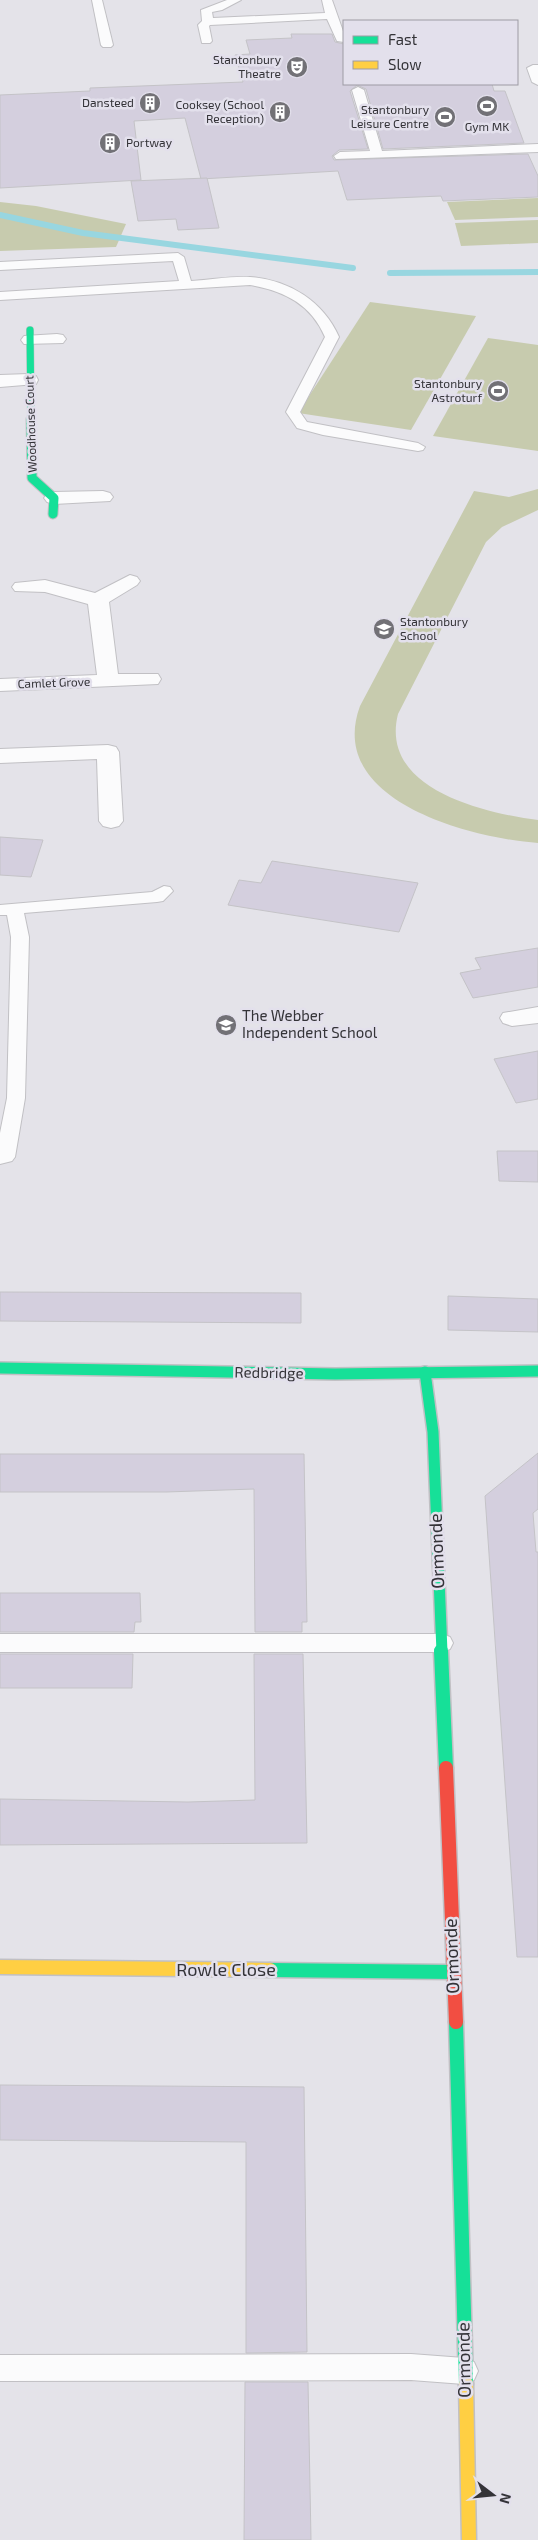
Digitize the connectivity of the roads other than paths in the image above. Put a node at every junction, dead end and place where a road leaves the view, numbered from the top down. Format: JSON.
{"nodes":[{"id":1,"x":96,"y":0,"type":"edge"},
{"id":2,"x":236,"y":0,"type":"edge"},
{"id":3,"x":327,"y":0,"type":"edge"},
{"id":4,"x":332,"y":16,"type":"junction"},
{"id":5,"x":208,"y":22,"type":"junction"},
{"id":6,"x":341,"y":39,"type":"dead end"},
{"id":7,"x":206,"y":41,"type":"dead end"},
{"id":8,"x":107,"y":45,"type":"dead end"},
{"id":9,"x":538,"y":68,"type":"edge"},
{"id":10,"x":538,"y":82,"type":"edge"},
{"id":11,"x":358,"y":90,"type":"dead end"},
{"id":12,"x":538,"y":148,"type":"edge"},
{"id":13,"x":377,"y":155,"type":"junction"},
{"id":14,"x":340,"y":156,"type":"dead end"},
{"id":15,"x":0,"y":266,"type":"edge"},
{"id":16,"x":186,"y":284,"type":"junction"},
{"id":17,"x":0,"y":296,"type":"edge"},
{"id":18,"x":30,"y":335,"type":"joint"},
{"id":19,"x":57,"y":339,"type":"dead end"},
{"id":20,"x":29,"y":380,"type":"junction"},
{"id":21,"x":0,"y":381,"type":"edge"},
{"id":22,"x":418,"y":447,"type":"dead end"},
{"id":23,"x":103,"y":496,"type":"dead end"},
{"id":24,"x":54,"y":506,"type":"joint"},
{"id":25,"x":130,"y":580,"type":"dead end"},
{"id":26,"x":22,"y":587,"type":"dead end"},
{"id":27,"x":98,"y":600,"type":"junction"},
{"id":28,"x":150,"y":679,"type":"dead end"},
{"id":29,"x":108,"y":680,"type":"junction"},
{"id":30,"x":0,"y":685,"type":"edge"},
{"id":31,"x":0,"y":756,"type":"edge"},
{"id":32,"x":111,"y":821,"type":"dead end"},
{"id":33,"x":164,"y":891,"type":"dead end"},
{"id":34,"x":7,"y":909,"type":"edge"},
{"id":35,"x":538,"y":1015,"type":"edge"},
{"id":36,"x":512,"y":1018,"type":"dead end"},
{"id":37,"x":0,"y":1158,"type":"edge"},
{"id":38,"x":0,"y":1368,"type":"edge"},
{"id":39,"x":538,"y":1371,"type":"edge"},
{"id":40,"x":425,"y":1372,"type":"junction"},
{"id":41,"x":0,"y":1643,"type":"edge"},
{"id":42,"x":442,"y":1643,"type":"junction"},
{"id":43,"x":0,"y":1967,"type":"edge"},
{"id":44,"x":452,"y":1972,"type":"junction"},
{"id":45,"x":0,"y":2368,"type":"edge"},
{"id":46,"x":464,"y":2371,"type":"junction"},
{"id":47,"x":469,"y":2540,"type":"edge"}],
"edges":[{"from":1,"to":8,"type":"lane"},
{"from":2,"to":5,"type":"lane"},
{"from":3,"to":4,"type":"lane"},
{"from":4,"to":5,"type":"lane"},
{"from":4,"to":6,"type":"lane"},
{"from":5,"to":7,"type":"lane"},
{"from":9,"to":10,"type":"lane"},
{"from":11,"to":13,"type":"lane"},
{"from":12,"to":13,"type":"lane"},
{"from":13,"to":14,"type":"lane"},
{"from":15,"to":16,"type":"lane"},
{"from":16,"to":17,"type":"lane"},
{"from":16,"to":22,"type":"lane"},
{"from":18,"to":19,"type":"street","name":"Woodhouse Court"},
{"from":18,"to":20,"type":"street","name":"Woodhouse Court"},
{"from":20,"to":21,"type":"street"},
{"from":20,"to":24,"type":"street","name":"Woodhouse Court"},
{"from":23,"to":24,"type":"street","name":"Woodhouse Court"},
{"from":25,"to":27,"type":"street"},
{"from":26,"to":27,"type":"street"},
{"from":27,"to":29,"type":"street","name":"Camlet Grove"},
{"from":28,"to":29,"type":"street","name":"Camlet Grove"},
{"from":29,"to":30,"type":"street","name":"Camlet Grove"},
{"from":31,"to":32,"type":"street"},
{"from":33,"to":34,"type":"lane"},
{"from":34,"to":37,"type":"lane"},
{"from":35,"to":36,"type":"street"},
{"from":38,"to":40,"type":"street","name":"Redbridge"},
{"from":39,"to":40,"type":"street","name":"Redbridge"},
{"from":40,"to":42,"type":"street","name":"Ormonde"},
{"from":41,"to":42,"type":"lane"},
{"from":42,"to":44,"type":"street","name":"Ormonde"},
{"from":43,"to":44,"type":"street","name":"Rowle Close"},
{"from":44,"to":46,"type":"street","name":"Ormonde"},
{"from":45,"to":46,"type":"lane"},
{"from":46,"to":47,"type":"street","name":"Ormonde"}]}
